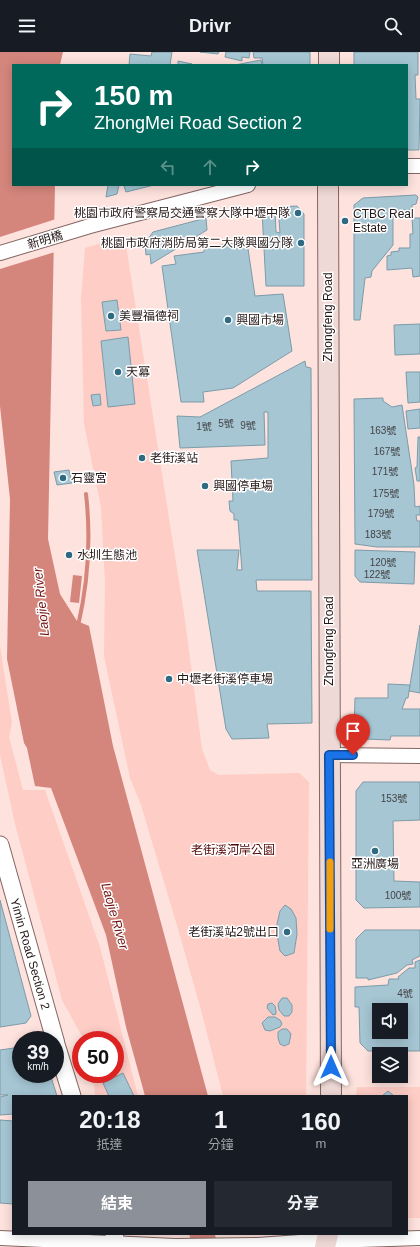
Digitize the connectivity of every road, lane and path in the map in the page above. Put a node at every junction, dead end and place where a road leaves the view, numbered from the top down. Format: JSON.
{"nodes":[{"id":1,"x":329,"y":52,"type":"edge"},
{"id":2,"x":329,"y":64,"type":"edge"},
{"id":3,"x":408,"y":166,"type":"edge"},
{"id":4,"x":420,"y":166,"type":"edge"},
{"id":5,"x":244,"y":186,"type":"edge"},
{"id":6,"x":328,"y":186,"type":"edge"},
{"id":7,"x":0,"y":254,"type":"edge"},
{"id":8,"x":329,"y":755,"type":"junction"},
{"id":9,"x":420,"y":756,"type":"edge"},
{"id":10,"x":0,"y":845,"type":"edge"},
{"id":11,"x":52,"y":1031,"type":"edge"},
{"id":12,"x":64,"y":1070,"type":"edge"},
{"id":13,"x":72,"y":1095,"type":"edge"},
{"id":14,"x":331,"y":1095,"type":"edge"},
{"id":15,"x":0,"y":1238,"type":"edge"},
{"id":16,"x":420,"y":1238,"type":"edge"},
{"id":17,"x":116,"y":1242,"type":"edge"},
{"id":18,"x":327,"y":1242,"type":"edge"},
{"id":19,"x":175,"y":1246,"type":"edge"}],
"edges":[{"from":1,"to":2,"type":"main road"},
{"from":3,"to":4,"type":"street"},
{"from":5,"to":7,"type":"street","name":"新明橋"},
{"from":6,"to":8,"type":"main road","name":"Zhongfeng Road"},
{"from":8,"to":9,"type":"street"},
{"from":8,"to":14,"type":"main road","name":"Zhongfeng Road"},
{"from":10,"to":11,"type":"street","name":"Yimin Road Section 2"},
{"from":12,"to":13,"type":"street","name":"Yimin Road Section 2"},
{"from":15,"to":17,"type":"street"},
{"from":16,"to":18,"type":"street"},
{"from":17,"to":19,"type":"street"},
{"from":18,"to":19,"type":"street"}]}
